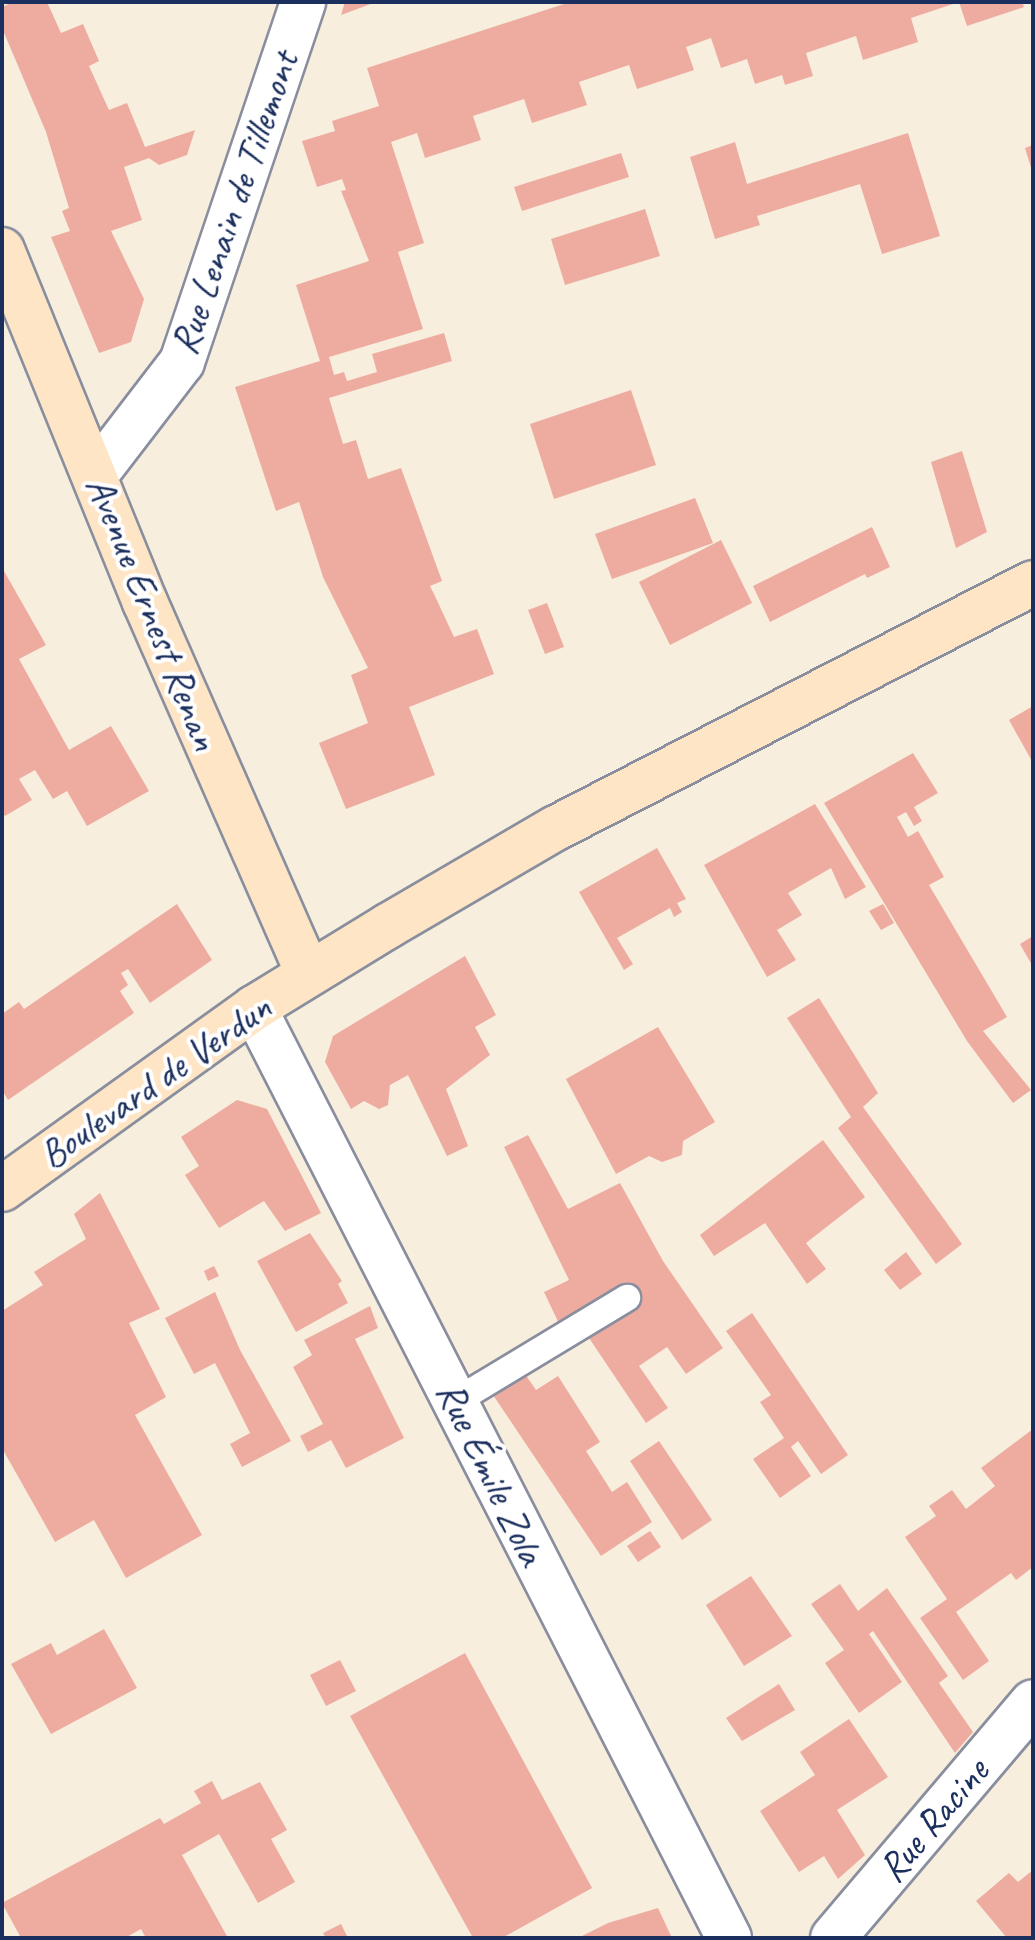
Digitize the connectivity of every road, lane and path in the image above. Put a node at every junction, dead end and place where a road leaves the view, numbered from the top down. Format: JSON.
{"nodes":[{"id":1,"x":303,"y":2,"type":"edge"},
{"id":2,"x":2,"y":250,"type":"edge"},
{"id":3,"x":96,"y":474,"type":"junction"},
{"id":4,"x":1033,"y":583,"type":"edge"},
{"id":5,"x":308,"y":974,"type":"junction"},
{"id":6,"x":254,"y":1008,"type":"junction"},
{"id":7,"x":2,"y":1189,"type":"edge"},
{"id":8,"x":627,"y":1298,"type":"dead end"},
{"id":9,"x":456,"y":1401,"type":"junction"},
{"id":10,"x":1033,"y":1702,"type":"edge"},
{"id":11,"x":729,"y":1938,"type":"edge"},
{"id":12,"x":833,"y":1938,"type":"edge"}],
"edges":[{"from":1,"to":3,"type":"street","name":"Rue Lenain de Tillemont"},
{"from":2,"to":3,"type":"main road","name":"Avenue Ernest Renan"},
{"from":3,"to":5,"type":"main road","name":"Avenue Ernest Renan"},
{"from":4,"to":5,"type":"main road","name":"Boulevard de Verdun"},
{"from":5,"to":6,"type":"main road","name":"Boulevard de Verdun"},
{"from":6,"to":7,"type":"main road","name":"Boulevard de Verdun"},
{"from":6,"to":9,"type":"street","name":"Rue Émile Zola"},
{"from":8,"to":9,"type":"lane"},
{"from":9,"to":11,"type":"street","name":"Rue Émile Zola"},
{"from":10,"to":12,"type":"street","name":"Rue Racine"}]}
